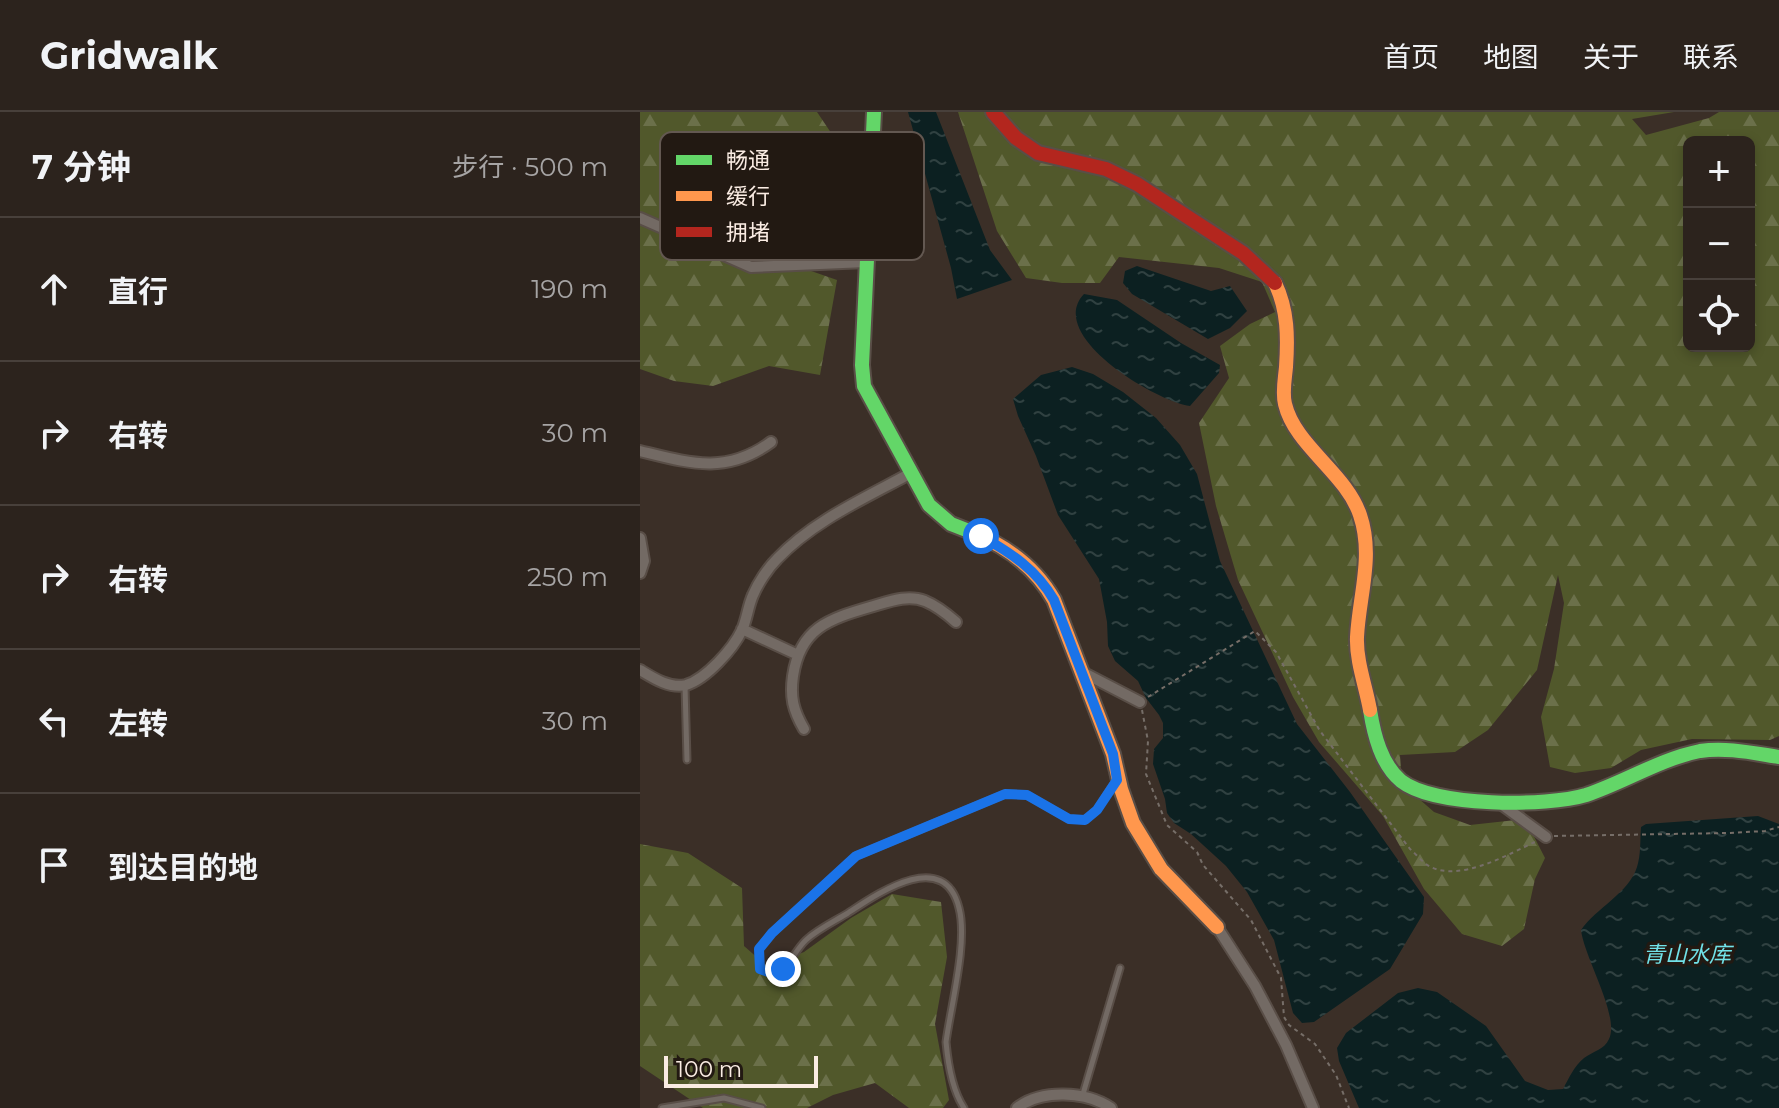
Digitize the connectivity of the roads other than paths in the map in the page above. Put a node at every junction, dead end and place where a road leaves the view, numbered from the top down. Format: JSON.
{"nodes":[{"id":1,"x":874,"y":112,"type":"edge"},
{"id":2,"x":993,"y":112,"type":"edge"},
{"id":3,"x":873,"y":132,"type":"edge"},
{"id":4,"x":640,"y":218,"type":"edge"},
{"id":5,"x":660,"y":227,"type":"edge"},
{"id":6,"x":735,"y":260,"type":"edge"},
{"id":7,"x":866,"y":262,"type":"joint"},
{"id":8,"x":771,"y":442,"type":"dead end"},
{"id":9,"x":640,"y":451,"type":"edge"},
{"id":10,"x":911,"y":473,"type":"junction"},
{"id":11,"x":640,"y":538,"type":"edge"},
{"id":12,"x":640,"y":573,"type":"edge"},
{"id":13,"x":956,"y":622,"type":"dead end"},
{"id":14,"x":742,"y":629,"type":"junction"},
{"id":15,"x":798,"y":655,"type":"junction"},
{"id":16,"x":640,"y":670,"type":"edge"},
{"id":17,"x":1082,"y":672,"type":"junction"},
{"id":18,"x":685,"y":685,"type":"junction"},
{"id":19,"x":1140,"y":702,"type":"road end"},
{"id":20,"x":804,"y":729,"type":"dead end"},
{"id":21,"x":1779,"y":757,"type":"edge"},
{"id":22,"x":687,"y":760,"type":"dead end"},
{"id":23,"x":1117,"y":780,"type":"junction"},
{"id":24,"x":1495,"y":800,"type":"junction"},
{"id":25,"x":1546,"y":837,"type":"dead end"},
{"id":26,"x":1217,"y":927,"type":"joint"},
{"id":27,"x":1120,"y":968,"type":"dead end"},
{"id":28,"x":1083,"y":1094,"type":"junction"},
{"id":29,"x":958,"y":1099,"type":"junction"},
{"id":30,"x":662,"y":1108,"type":"edge"},
{"id":31,"x":762,"y":1108,"type":"edge"},
{"id":32,"x":954,"y":1108,"type":"edge"},
{"id":33,"x":964,"y":1108,"type":"edge"},
{"id":34,"x":1017,"y":1108,"type":"edge"},
{"id":35,"x":1111,"y":1108,"type":"edge"},
{"id":36,"x":1313,"y":1108,"type":"edge"}],
"edges":[{"from":1,"to":3,"type":"street"},
{"from":2,"to":24,"type":"street"},
{"from":4,"to":5,"type":"street"},
{"from":6,"to":7,"type":"street"},
{"from":7,"to":10,"type":"street"},
{"from":8,"to":9,"type":"street"},
{"from":10,"to":14,"type":"street"},
{"from":10,"to":17,"type":"street"},
{"from":11,"to":12,"type":"street"},
{"from":13,"to":15,"type":"street"},
{"from":14,"to":15,"type":"street"},
{"from":14,"to":18,"type":"street"},
{"from":15,"to":20,"type":"street"},
{"from":16,"to":18,"type":"street"},
{"from":17,"to":19,"type":"street"},
{"from":17,"to":23,"type":"street"},
{"from":18,"to":22,"type":"lane"},
{"from":21,"to":24,"type":"street"},
{"from":23,"to":26,"type":"street"},
{"from":23,"to":29,"type":"lane"},
{"from":24,"to":25,"type":"street"},
{"from":26,"to":36,"type":"street"},
{"from":27,"to":28,"type":"lane"},
{"from":28,"to":34,"type":"street"},
{"from":28,"to":35,"type":"street"},
{"from":29,"to":32,"type":"lane"},
{"from":29,"to":33,"type":"lane"},
{"from":30,"to":31,"type":"lane"}]}
